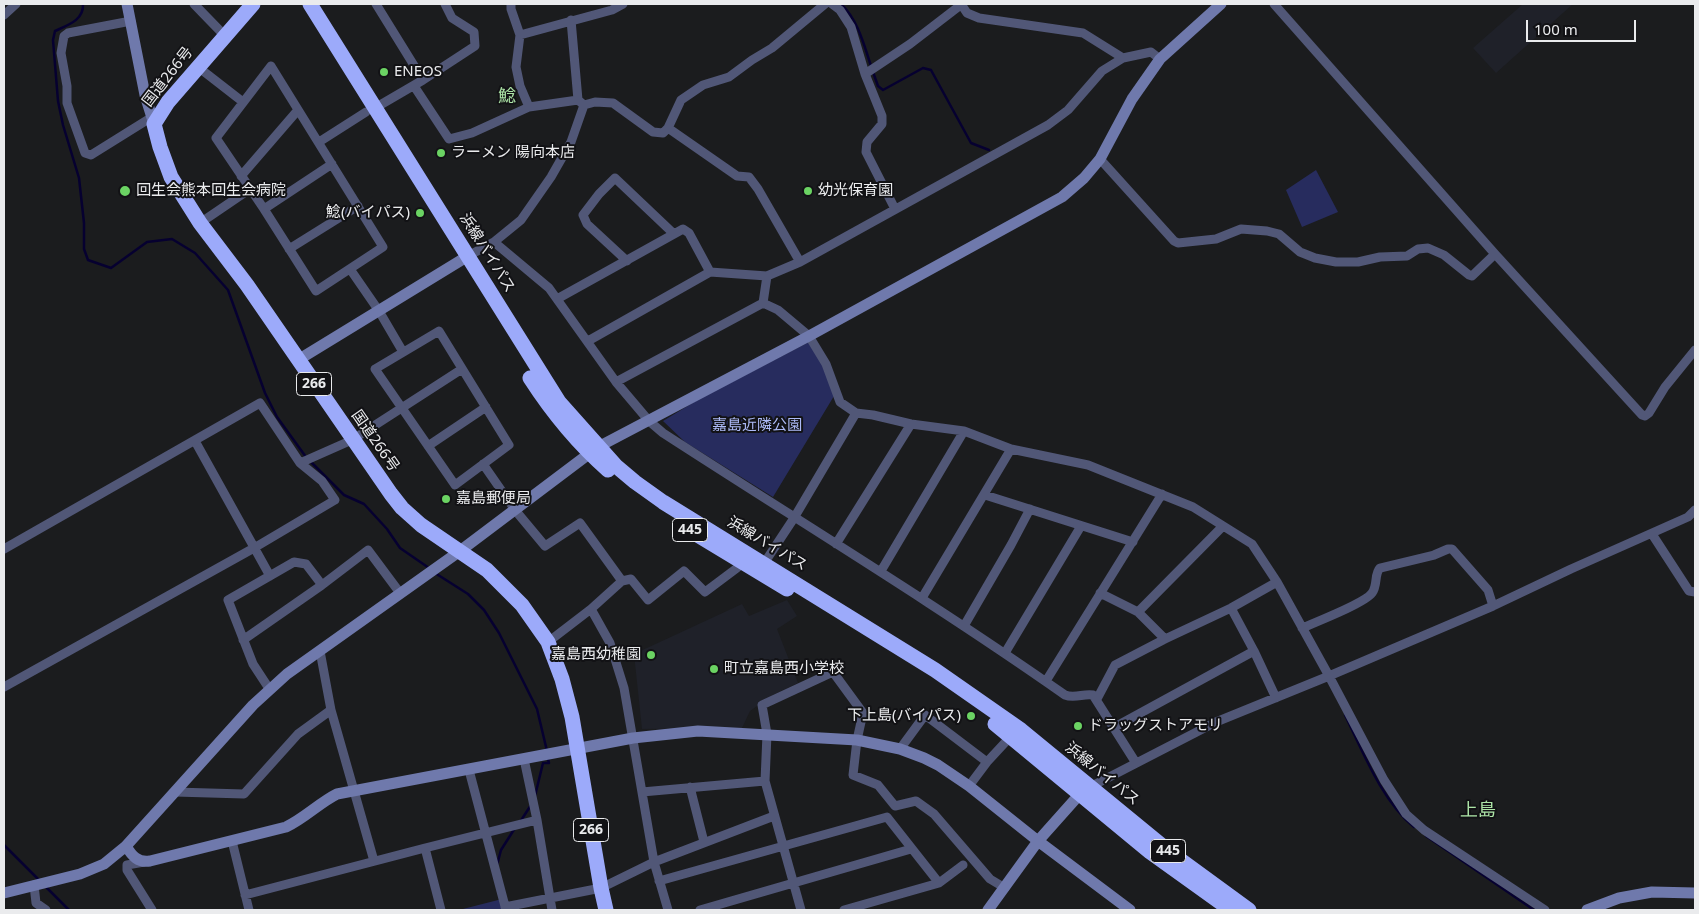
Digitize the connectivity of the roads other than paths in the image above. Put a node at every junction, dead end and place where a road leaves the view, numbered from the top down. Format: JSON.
{"nodes":[{"id":1,"x":16,"y":4,"type":"edge"},
{"id":2,"x":128,"y":4,"type":"edge"},
{"id":3,"x":253,"y":4,"type":"edge"},
{"id":4,"x":300,"y":4,"type":"edge"},
{"id":5,"x":310,"y":4,"type":"edge"},
{"id":6,"x":376,"y":4,"type":"edge"},
{"id":7,"x":445,"y":4,"type":"edge"},
{"id":8,"x":511,"y":4,"type":"edge"},
{"id":9,"x":623,"y":4,"type":"edge"},
{"id":10,"x":825,"y":4,"type":"edge"},
{"id":11,"x":832,"y":4,"type":"edge"},
{"id":12,"x":961,"y":4,"type":"edge"},
{"id":13,"x":1221,"y":4,"type":"edge"},
{"id":14,"x":1274,"y":4,"type":"edge"},
{"id":15,"x":200,"y":6,"type":"edge"},
{"id":16,"x":4,"y":15,"type":"edge"},
{"id":17,"x":571,"y":20,"type":"junction"},
{"id":18,"x":131,"y":21,"type":"junction"},
{"id":19,"x":520,"y":34,"type":"junction"},
{"id":20,"x":225,"y":36,"type":"junction"},
{"id":21,"x":1123,"y":58,"type":"junction"},
{"id":22,"x":1160,"y":59,"type":"junction"},
{"id":23,"x":198,"y":67,"type":"junction"},
{"id":24,"x":866,"y":74,"type":"junction"},
{"id":25,"x":424,"y":80,"type":"junction"},
{"id":26,"x":414,"y":86,"type":"junction"},
{"id":27,"x":243,"y":102,"type":"junction"},
{"id":28,"x":581,"y":102,"type":"junction"},
{"id":29,"x":529,"y":107,"type":"junction"},
{"id":30,"x":298,"y":110,"type":"junction"},
{"id":31,"x":371,"y":110,"type":"junction"},
{"id":32,"x":153,"y":120,"type":"junction"},
{"id":33,"x":668,"y":128,"type":"junction"},
{"id":34,"x":318,"y":142,"type":"junction"},
{"id":35,"x":1100,"y":159,"type":"junction"},
{"id":36,"x":332,"y":164,"type":"junction"},
{"id":37,"x":241,"y":176,"type":"junction"},
{"id":38,"x":250,"y":189,"type":"junction"},
{"id":39,"x":358,"y":206,"type":"junction"},
{"id":40,"x":264,"y":209,"type":"junction"},
{"id":41,"x":895,"y":209,"type":"junction"},
{"id":42,"x":200,"y":223,"type":"junction"},
{"id":43,"x":674,"y":234,"type":"junction"},
{"id":44,"x":494,"y":242,"type":"junction"},
{"id":45,"x":289,"y":249,"type":"junction"},
{"id":46,"x":1495,"y":254,"type":"junction"},
{"id":47,"x":464,"y":259,"type":"junction"},
{"id":48,"x":628,"y":261,"type":"junction"},
{"id":49,"x":800,"y":262,"type":"junction"},
{"id":50,"x":350,"y":269,"type":"junction"},
{"id":51,"x":710,"y":272,"type":"junction"},
{"id":52,"x":767,"y":276,"type":"junction"},
{"id":53,"x":557,"y":299,"type":"junction"},
{"id":54,"x":763,"y":303,"type":"junction"},
{"id":55,"x":379,"y":311,"type":"junction"},
{"id":56,"x":809,"y":336,"type":"junction"},
{"id":57,"x":588,"y":341,"type":"junction"},
{"id":58,"x":1695,"y":350,"type":"edge"},
{"id":59,"x":404,"y":352,"type":"junction"},
{"id":60,"x":298,"y":360,"type":"junction"},
{"id":61,"x":462,"y":370,"type":"junction"},
{"id":62,"x":616,"y":382,"type":"junction"},
{"id":63,"x":486,"y":407,"type":"junction"},
{"id":64,"x":401,"y":408,"type":"junction"},
{"id":65,"x":856,"y":413,"type":"junction"},
{"id":66,"x":648,"y":421,"type":"junction"},
{"id":67,"x":911,"y":424,"type":"junction"},
{"id":68,"x":964,"y":431,"type":"junction"},
{"id":69,"x":352,"y":440,"type":"junction"},
{"id":70,"x":195,"y":441,"type":"junction"},
{"id":71,"x":428,"y":446,"type":"junction"},
{"id":72,"x":1012,"y":449,"type":"junction"},
{"id":73,"x":594,"y":450,"type":"junction"},
{"id":74,"x":300,"y":463,"type":"junction"},
{"id":75,"x":483,"y":464,"type":"junction"},
{"id":76,"x":1162,"y":494,"type":"junction"},
{"id":77,"x":985,"y":495,"type":"junction"},
{"id":78,"x":1030,"y":509,"type":"junction"},
{"id":79,"x":515,"y":510,"type":"junction"},
{"id":80,"x":1695,"y":510,"type":"edge"},
{"id":81,"x":794,"y":518,"type":"junction"},
{"id":82,"x":1082,"y":526,"type":"junction"},
{"id":83,"x":1223,"y":526,"type":"junction"},
{"id":84,"x":1652,"y":534,"type":"junction"},
{"id":85,"x":1133,"y":542,"type":"junction"},
{"id":86,"x":836,"y":544,"type":"junction"},
{"id":87,"x":254,"y":548,"type":"junction"},
{"id":88,"x":4,"y":549,"type":"edge"},
{"id":89,"x":460,"y":551,"type":"junction"},
{"id":90,"x":737,"y":568,"type":"dead end"},
{"id":91,"x":762,"y":568,"type":"junction"},
{"id":92,"x":881,"y":571,"type":"junction"},
{"id":93,"x":270,"y":576,"type":"junction"},
{"id":94,"x":622,"y":581,"type":"junction"},
{"id":95,"x":1277,"y":582,"type":"junction"},
{"id":96,"x":322,"y":585,"type":"junction"},
{"id":97,"x":1695,"y":592,"type":"edge"},
{"id":98,"x":400,"y":593,"type":"junction"},
{"id":99,"x":1100,"y":593,"type":"junction"},
{"id":100,"x":922,"y":598,"type":"junction"},
{"id":101,"x":1493,"y":606,"type":"junction"},
{"id":102,"x":1231,"y":608,"type":"junction"},
{"id":103,"x":591,"y":609,"type":"junction"},
{"id":104,"x":1138,"y":612,"type":"junction"},
{"id":105,"x":964,"y":626,"type":"junction"},
{"id":106,"x":1302,"y":628,"type":"junction"},
{"id":107,"x":1164,"y":639,"type":"junction"},
{"id":108,"x":243,"y":640,"type":"junction"},
{"id":109,"x":548,"y":642,"type":"junction"},
{"id":110,"x":320,"y":651,"type":"junction"},
{"id":111,"x":1254,"y":651,"type":"junction"},
{"id":112,"x":1005,"y":653,"type":"junction"},
{"id":113,"x":1329,"y":676,"type":"junction"},
{"id":114,"x":1046,"y":681,"type":"junction"},
{"id":115,"x":4,"y":687,"type":"edge"},
{"id":116,"x":270,"y":690,"type":"junction"},
{"id":117,"x":1276,"y":698,"type":"junction"},
{"id":118,"x":1097,"y":700,"type":"junction"},
{"id":119,"x":331,"y":710,"type":"junction"},
{"id":120,"x":1113,"y":728,"type":"junction"},
{"id":121,"x":1015,"y":733,"type":"junction"},
{"id":122,"x":767,"y":734,"type":"junction"},
{"id":123,"x":634,"y":738,"type":"junction"},
{"id":124,"x":857,"y":740,"type":"junction"},
{"id":125,"x":578,"y":749,"type":"junction"},
{"id":126,"x":900,"y":749,"type":"junction"},
{"id":127,"x":524,"y":759,"type":"junction"},
{"id":128,"x":987,"y":762,"type":"junction"},
{"id":129,"x":1136,"y":763,"type":"junction"},
{"id":130,"x":469,"y":770,"type":"junction"},
{"id":131,"x":765,"y":781,"type":"junction"},
{"id":132,"x":969,"y":786,"type":"junction"},
{"id":133,"x":690,"y":787,"type":"junction"},
{"id":134,"x":354,"y":790,"type":"junction"},
{"id":135,"x":1085,"y":791,"type":"junction"},
{"id":136,"x":175,"y":792,"type":"junction"},
{"id":137,"x":642,"y":792,"type":"junction"},
{"id":138,"x":774,"y":816,"type":"junction"},
{"id":139,"x":537,"y":820,"type":"junction"},
{"id":140,"x":486,"y":834,"type":"junction"},
{"id":141,"x":232,"y":841,"type":"junction"},
{"id":142,"x":1038,"y":841,"type":"junction"},
{"id":143,"x":704,"y":842,"type":"junction"},
{"id":144,"x":126,"y":846,"type":"junction"},
{"id":145,"x":782,"y":846,"type":"junction"},
{"id":146,"x":425,"y":848,"type":"junction"},
{"id":147,"x":911,"y":848,"type":"junction"},
{"id":148,"x":374,"y":861,"type":"junction"},
{"id":149,"x":144,"y":862,"type":"junction"},
{"id":150,"x":654,"y":862,"type":"junction"},
{"id":151,"x":963,"y":865,"type":"dead end"},
{"id":152,"x":659,"y":881,"type":"junction"},
{"id":153,"x":939,"y":883,"type":"junction"},
{"id":154,"x":793,"y":884,"type":"junction"},
{"id":155,"x":34,"y":885,"type":"junction"},
{"id":156,"x":601,"y":888,"type":"junction"},
{"id":157,"x":1005,"y":888,"type":"junction"},
{"id":158,"x":4,"y":893,"type":"edge"},
{"id":159,"x":1695,"y":893,"type":"edge"},
{"id":160,"x":245,"y":895,"type":"junction"},
{"id":161,"x":550,"y":898,"type":"junction"},
{"id":162,"x":506,"y":909,"type":"edge"},
{"id":163,"x":46,"y":910,"type":"edge"},
{"id":164,"x":152,"y":910,"type":"edge"},
{"id":165,"x":250,"y":910,"type":"edge"},
{"id":166,"x":442,"y":910,"type":"edge"},
{"id":167,"x":552,"y":910,"type":"edge"},
{"id":168,"x":606,"y":910,"type":"edge"},
{"id":169,"x":668,"y":910,"type":"edge"},
{"id":170,"x":700,"y":910,"type":"edge"},
{"id":171,"x":801,"y":910,"type":"edge"},
{"id":172,"x":844,"y":910,"type":"edge"},
{"id":173,"x":988,"y":910,"type":"edge"},
{"id":174,"x":1130,"y":910,"type":"edge"},
{"id":175,"x":1231,"y":910,"type":"edge"},
{"id":176,"x":1250,"y":910,"type":"edge"},
{"id":177,"x":1545,"y":910,"type":"edge"},
{"id":178,"x":1586,"y":910,"type":"edge"}],
"edges":[{"from":1,"to":16,"type":"street"},
{"from":2,"to":18,"type":"street"},
{"from":3,"to":20,"type":"highway","name":"国道266号"},
{"from":4,"to":31,"type":"highway","name":"浜線バイパス","number":"445"},
{"from":5,"to":31,"type":"highway","name":"浜線バイパス","number":"445"},
{"from":6,"to":25,"type":"street"},
{"from":7,"to":25,"type":"street"},
{"from":8,"to":19,"type":"street"},
{"from":9,"to":17,"type":"street"},
{"from":10,"to":33,"type":"street"},
{"from":11,"to":24,"type":"street"},
{"from":12,"to":21,"type":"street"},
{"from":12,"to":24,"type":"street"},
{"from":13,"to":22,"type":"street"},
{"from":14,"to":46,"type":"street"},
{"from":15,"to":20,"type":"street"},
{"from":17,"to":19,"type":"street"},
{"from":17,"to":28,"type":"street"},
{"from":18,"to":32,"type":"street"},
{"from":18,"to":32,"type":"street"},
{"from":19,"to":29,"type":"street"},
{"from":20,"to":23,"type":"highway","name":"国道266号"},
{"from":21,"to":22,"type":"street"},
{"from":21,"to":41,"type":"street"},
{"from":22,"to":35,"type":"street"},
{"from":23,"to":27,"type":"street"},
{"from":23,"to":32,"type":"highway","name":"国道266号"},
{"from":24,"to":41,"type":"street"},
{"from":25,"to":26,"type":"street"},
{"from":26,"to":29,"type":"street"},
{"from":26,"to":31,"type":"street"},
{"from":27,"to":30,"type":"street"},
{"from":27,"to":37,"type":"street"},
{"from":28,"to":29,"type":"street"},
{"from":28,"to":33,"type":"street"},
{"from":28,"to":44,"type":"street"},
{"from":30,"to":34,"type":"street"},
{"from":30,"to":37,"type":"street"},
{"from":31,"to":34,"type":"street"},
{"from":31,"to":47,"type":"highway","name":"浜線バイパス","number":"445"},
{"from":32,"to":42,"type":"highway","name":"国道266号","number":"266"},
{"from":33,"to":49,"type":"street"},
{"from":34,"to":36,"type":"street"},
{"from":35,"to":46,"type":"street"},
{"from":35,"to":56,"type":"street"},
{"from":36,"to":39,"type":"street"},
{"from":36,"to":40,"type":"street"},
{"from":37,"to":38,"type":"street"},
{"from":38,"to":40,"type":"street"},
{"from":38,"to":42,"type":"street"},
{"from":39,"to":45,"type":"street"},
{"from":39,"to":50,"type":"street"},
{"from":40,"to":45,"type":"street"},
{"from":41,"to":49,"type":"street"},
{"from":42,"to":60,"type":"highway","name":"国道266号","number":"266"},
{"from":43,"to":48,"type":"street"},
{"from":43,"to":48,"type":"street"},
{"from":43,"to":51,"type":"street"},
{"from":44,"to":47,"type":"street"},
{"from":44,"to":53,"type":"street"},
{"from":45,"to":50,"type":"street"},
{"from":46,"to":58,"type":"street"},
{"from":47,"to":55,"type":"street"},
{"from":47,"to":73,"type":"highway","name":"浜線バイパス","number":"445"},
{"from":48,"to":53,"type":"street"},
{"from":49,"to":52,"type":"street"},
{"from":50,"to":55,"type":"street"},
{"from":51,"to":52,"type":"street"},
{"from":51,"to":57,"type":"street"},
{"from":52,"to":54,"type":"street"},
{"from":53,"to":57,"type":"street"},
{"from":54,"to":56,"type":"street"},
{"from":54,"to":62,"type":"street"},
{"from":55,"to":59,"type":"street"},
{"from":55,"to":60,"type":"street"},
{"from":56,"to":65,"type":"street"},
{"from":56,"to":66,"type":"street"},
{"from":57,"to":62,"type":"street"},
{"from":59,"to":61,"type":"street"},
{"from":59,"to":64,"type":"street"},
{"from":60,"to":69,"type":"highway","name":"国道266号","number":"266"},
{"from":61,"to":63,"type":"street"},
{"from":61,"to":64,"type":"street"},
{"from":62,"to":66,"type":"street"},
{"from":63,"to":71,"type":"street"},
{"from":63,"to":75,"type":"street"},
{"from":64,"to":69,"type":"street"},
{"from":64,"to":71,"type":"street"},
{"from":65,"to":67,"type":"street"},
{"from":65,"to":81,"type":"street"},
{"from":66,"to":73,"type":"street"},
{"from":66,"to":81,"type":"street"},
{"from":67,"to":68,"type":"street"},
{"from":67,"to":86,"type":"street"},
{"from":68,"to":72,"type":"street"},
{"from":68,"to":92,"type":"street"},
{"from":69,"to":74,"type":"street"},
{"from":69,"to":89,"type":"highway","name":"国道266号","number":"266"},
{"from":70,"to":74,"type":"street"},
{"from":70,"to":87,"type":"street"},
{"from":70,"to":88,"type":"street"},
{"from":71,"to":75,"type":"street"},
{"from":72,"to":76,"type":"street"},
{"from":72,"to":77,"type":"street"},
{"from":73,"to":79,"type":"street"},
{"from":73,"to":91,"type":"highway","name":"浜線バイパス","number":"445"},
{"from":74,"to":87,"type":"street"},
{"from":75,"to":79,"type":"street"},
{"from":76,"to":83,"type":"street"},
{"from":76,"to":85,"type":"street"},
{"from":77,"to":78,"type":"street"},
{"from":77,"to":100,"type":"street"},
{"from":78,"to":82,"type":"street"},
{"from":78,"to":105,"type":"street"},
{"from":79,"to":89,"type":"street"},
{"from":79,"to":94,"type":"street"},
{"from":80,"to":84,"type":"street"},
{"from":81,"to":86,"type":"street"},
{"from":81,"to":91,"type":"street"},
{"from":82,"to":85,"type":"street"},
{"from":82,"to":112,"type":"street"},
{"from":83,"to":95,"type":"street"},
{"from":83,"to":104,"type":"street"},
{"from":84,"to":97,"type":"street"},
{"from":84,"to":101,"type":"street"},
{"from":85,"to":99,"type":"street"},
{"from":86,"to":92,"type":"street"},
{"from":87,"to":93,"type":"street"},
{"from":87,"to":115,"type":"street"},
{"from":89,"to":98,"type":"street"},
{"from":89,"to":109,"type":"highway","name":"国道266号","number":"266"},
{"from":90,"to":94,"type":"street"},
{"from":91,"to":121,"type":"highway","name":"浜線バイパス","number":"445"},
{"from":92,"to":100,"type":"street"},
{"from":93,"to":96,"type":"street"},
{"from":93,"to":108,"type":"street"},
{"from":94,"to":103,"type":"street"},
{"from":95,"to":102,"type":"street"},
{"from":95,"to":106,"type":"street"},
{"from":96,"to":98,"type":"street"},
{"from":96,"to":108,"type":"street"},
{"from":98,"to":110,"type":"street"},
{"from":99,"to":104,"type":"street"},
{"from":99,"to":114,"type":"street"},
{"from":100,"to":105,"type":"street"},
{"from":101,"to":106,"type":"street"},
{"from":101,"to":113,"type":"street"},
{"from":102,"to":107,"type":"street"},
{"from":102,"to":111,"type":"street"},
{"from":103,"to":109,"type":"street"},
{"from":103,"to":123,"type":"street"},
{"from":104,"to":107,"type":"street"},
{"from":105,"to":112,"type":"street"},
{"from":106,"to":113,"type":"street"},
{"from":107,"to":118,"type":"street"},
{"from":108,"to":116,"type":"street"},
{"from":109,"to":125,"type":"highway","name":"国道266号","number":"266"},
{"from":110,"to":116,"type":"street"},
{"from":110,"to":119,"type":"street"},
{"from":111,"to":117,"type":"street"},
{"from":111,"to":120,"type":"street"},
{"from":112,"to":114,"type":"street"},
{"from":113,"to":117,"type":"street"},
{"from":113,"to":177,"type":"street"},
{"from":114,"to":118,"type":"street"},
{"from":116,"to":136,"type":"street"},
{"from":117,"to":129,"type":"street"},
{"from":118,"to":120,"type":"street"},
{"from":119,"to":134,"type":"street"},
{"from":119,"to":136,"type":"street"},
{"from":120,"to":129,"type":"street"},
{"from":121,"to":128,"type":"street"},
{"from":121,"to":135,"type":"highway","name":"浜線バイパス","number":"445"},
{"from":122,"to":123,"type":"street"},
{"from":122,"to":124,"type":"street"},
{"from":122,"to":124,"type":"street"},
{"from":122,"to":131,"type":"street"},
{"from":123,"to":125,"type":"street"},
{"from":123,"to":137,"type":"street"},
{"from":124,"to":126,"type":"street"},
{"from":124,"to":157,"type":"street"},
{"from":125,"to":127,"type":"street"},
{"from":125,"to":156,"type":"highway","name":"国道266号","number":"266"},
{"from":126,"to":128,"type":"street"},
{"from":126,"to":132,"type":"street"},
{"from":127,"to":130,"type":"street"},
{"from":127,"to":139,"type":"street"},
{"from":128,"to":132,"type":"street"},
{"from":129,"to":135,"type":"street"},
{"from":130,"to":134,"type":"street"},
{"from":130,"to":140,"type":"street"},
{"from":131,"to":133,"type":"street"},
{"from":131,"to":138,"type":"street"},
{"from":132,"to":142,"type":"street"},
{"from":133,"to":137,"type":"street"},
{"from":133,"to":143,"type":"street"},
{"from":134,"to":141,"type":"street"},
{"from":134,"to":148,"type":"street"},
{"from":135,"to":142,"type":"street"},
{"from":135,"to":175,"type":"highway","name":"浜線バイパス","number":"445"},
{"from":135,"to":176,"type":"highway","name":"浜線バイパス","number":"445"},
{"from":136,"to":144,"type":"street"},
{"from":137,"to":150,"type":"street"},
{"from":138,"to":143,"type":"street"},
{"from":138,"to":145,"type":"street"},
{"from":139,"to":140,"type":"street"},
{"from":139,"to":161,"type":"street"},
{"from":140,"to":146,"type":"street"},
{"from":140,"to":162,"type":"street"},
{"from":141,"to":149,"type":"street"},
{"from":141,"to":160,"type":"street"},
{"from":142,"to":157,"type":"street"},
{"from":142,"to":174,"type":"street"},
{"from":143,"to":150,"type":"street"},
{"from":144,"to":149,"type":"street"},
{"from":144,"to":155,"type":"street"},
{"from":145,"to":147,"type":"street"},
{"from":145,"to":152,"type":"street"},
{"from":145,"to":154,"type":"street"},
{"from":146,"to":148,"type":"street"},
{"from":146,"to":166,"type":"street"},
{"from":147,"to":153,"type":"street"},
{"from":147,"to":154,"type":"street"},
{"from":148,"to":160,"type":"street"},
{"from":149,"to":164,"type":"street"},
{"from":150,"to":152,"type":"street"},
{"from":150,"to":156,"type":"street"},
{"from":151,"to":153,"type":"street"},
{"from":152,"to":169,"type":"street"},
{"from":153,"to":172,"type":"street"},
{"from":154,"to":170,"type":"street"},
{"from":154,"to":171,"type":"street"},
{"from":155,"to":158,"type":"street"},
{"from":155,"to":163,"type":"street"},
{"from":156,"to":161,"type":"street"},
{"from":156,"to":168,"type":"highway","name":"国道266号","number":"266"},
{"from":157,"to":173,"type":"street"},
{"from":159,"to":178,"type":"street"},
{"from":160,"to":165,"type":"street"},
{"from":161,"to":162,"type":"street"},
{"from":161,"to":167,"type":"street"}]}
